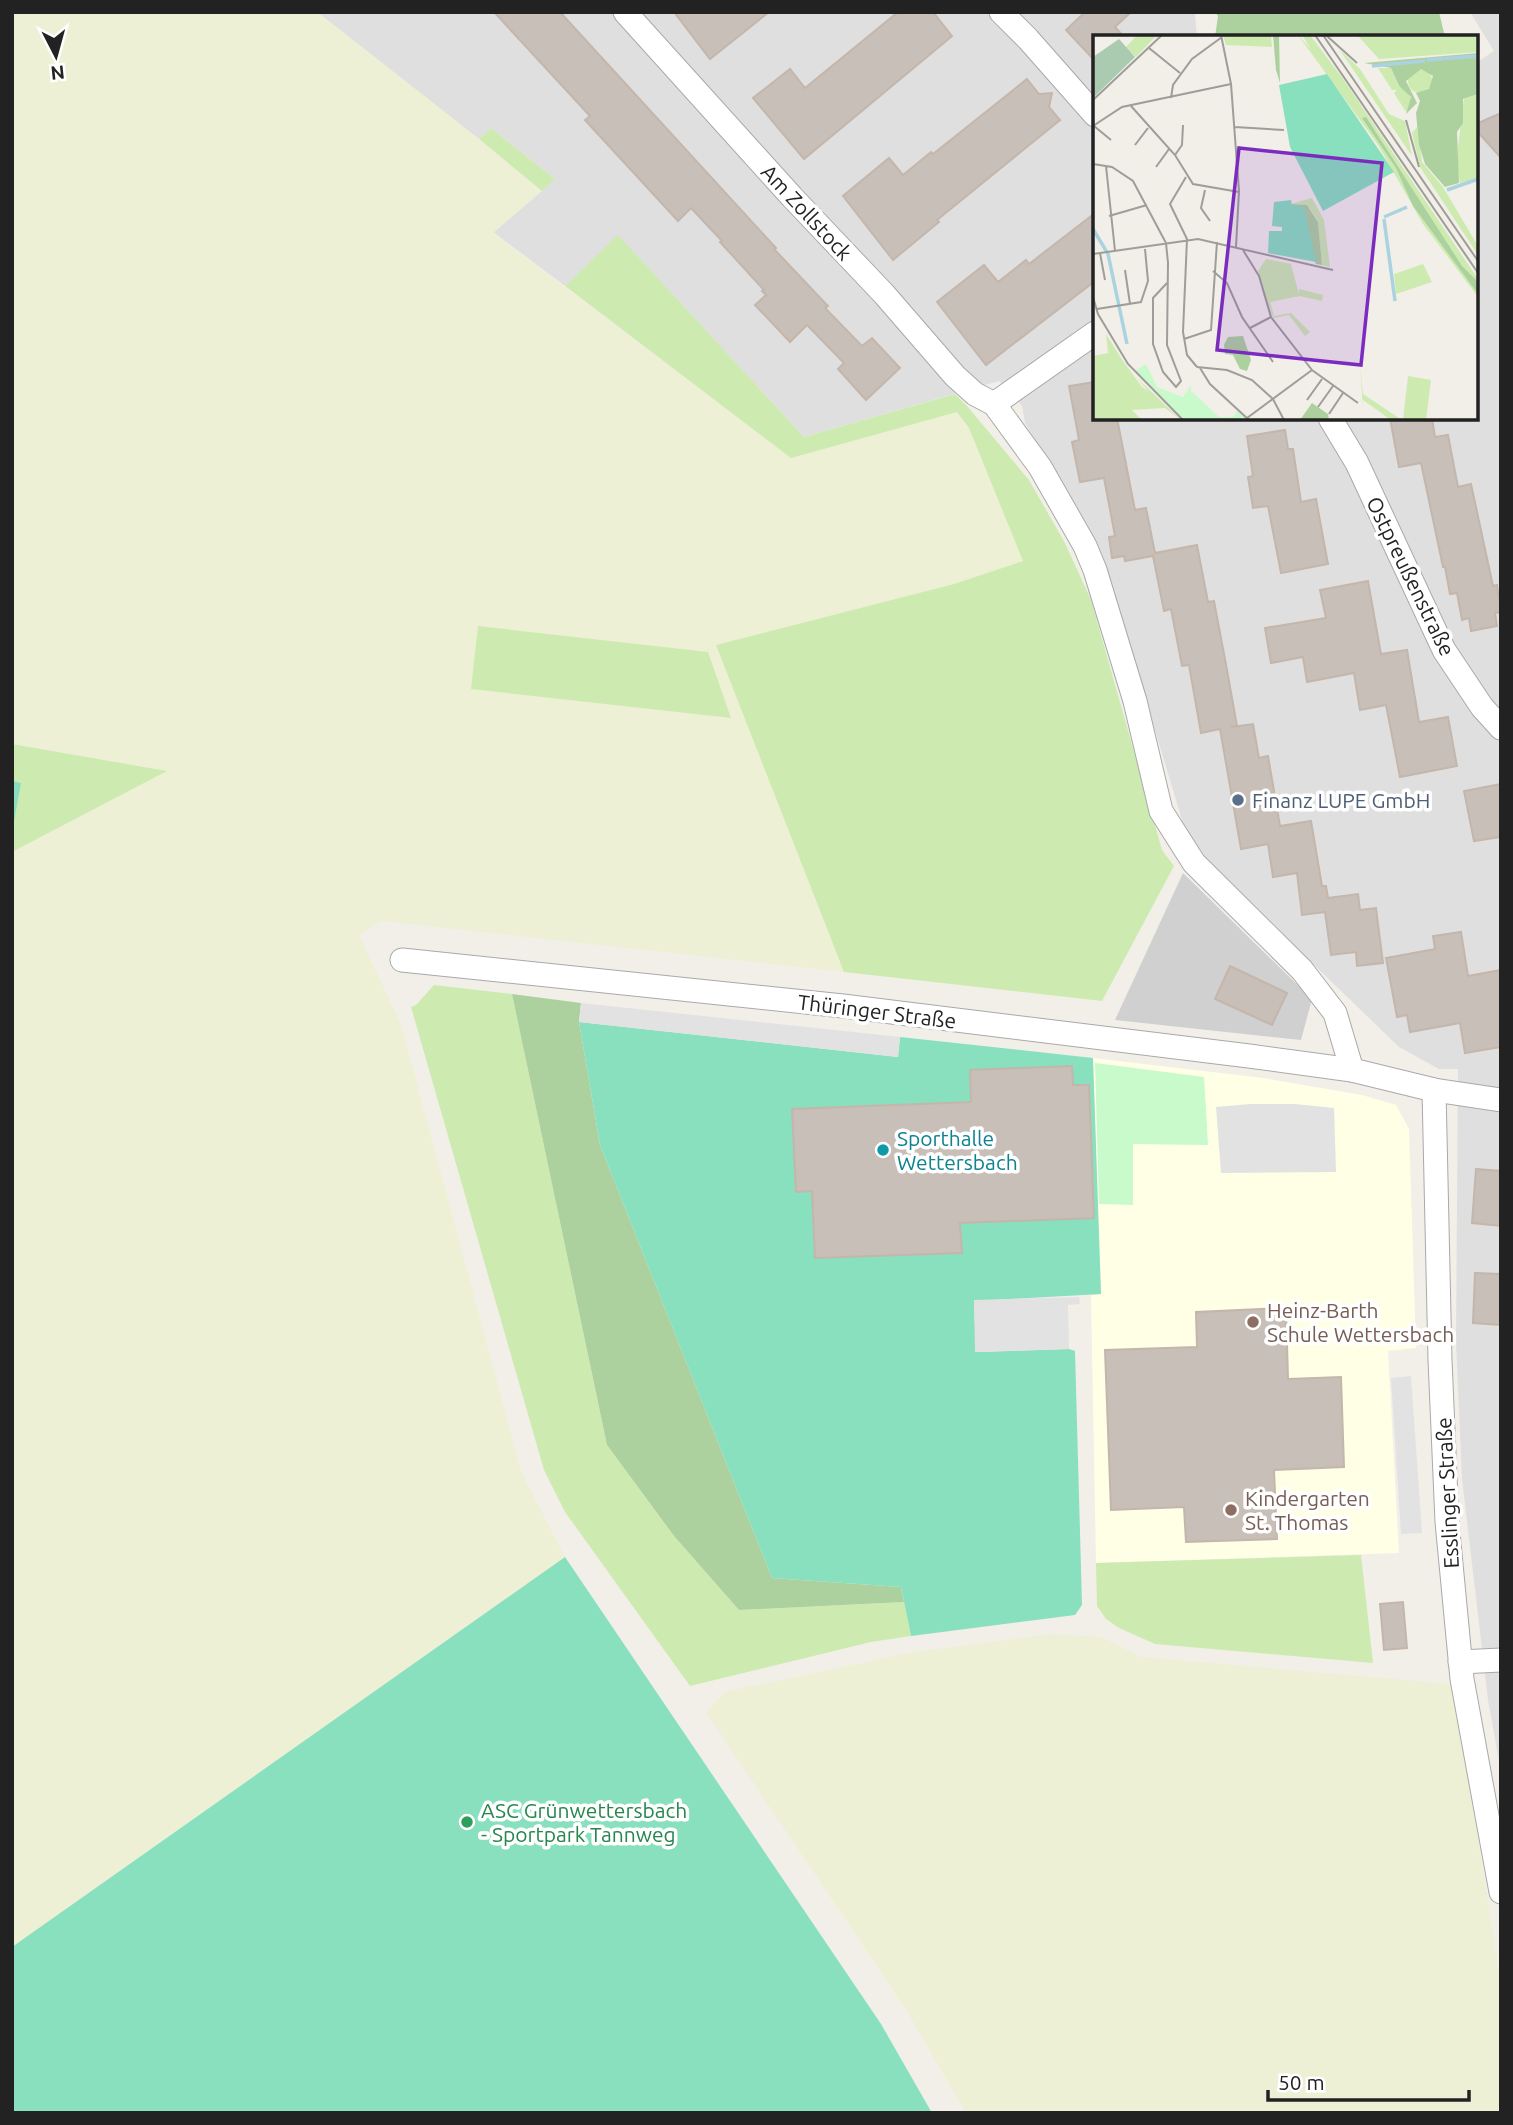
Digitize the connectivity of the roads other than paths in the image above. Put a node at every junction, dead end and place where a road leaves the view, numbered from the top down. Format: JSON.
{"nodes":[{"id":1,"x":625,"y":12,"type":"edge"},
{"id":2,"x":1001,"y":12,"type":"edge"},
{"id":3,"x":1093,"y":113,"type":"edge"},
{"id":4,"x":1093,"y":334,"type":"edge"},
{"id":5,"x":995,"y":404,"type":"junction"},
{"id":6,"x":1331,"y":420,"type":"edge"},
{"id":7,"x":1501,"y":728,"type":"edge"},
{"id":8,"x":402,"y":960,"type":"dead end"},
{"id":9,"x":1352,"y":1070,"type":"junction"},
{"id":10,"x":1434,"y":1090,"type":"junction"},
{"id":11,"x":1501,"y":1100,"type":"edge"},
{"id":12,"x":1501,"y":1660,"type":"edge"},
{"id":13,"x":1460,"y":1662,"type":"junction"},
{"id":14,"x":1501,"y":1892,"type":"edge"}],
"edges":[{"from":1,"to":5,"type":"street","name":"Am Zollstock"},
{"from":2,"to":3,"type":"street"},
{"from":4,"to":5,"type":"street"},
{"from":5,"to":9,"type":"street"},
{"from":6,"to":7,"type":"street","name":"Ostpreußenstraße"},
{"from":8,"to":9,"type":"street","name":"Thüringer Straße"},
{"from":9,"to":10,"type":"street","name":"Thüringer Straße"},
{"from":10,"to":11,"type":"street","name":"Thüringer Straße"},
{"from":10,"to":13,"type":"street","name":"Esslinger Straße"},
{"from":12,"to":13,"type":"street"},
{"from":13,"to":14,"type":"street","name":"Esslinger Straße"}]}
